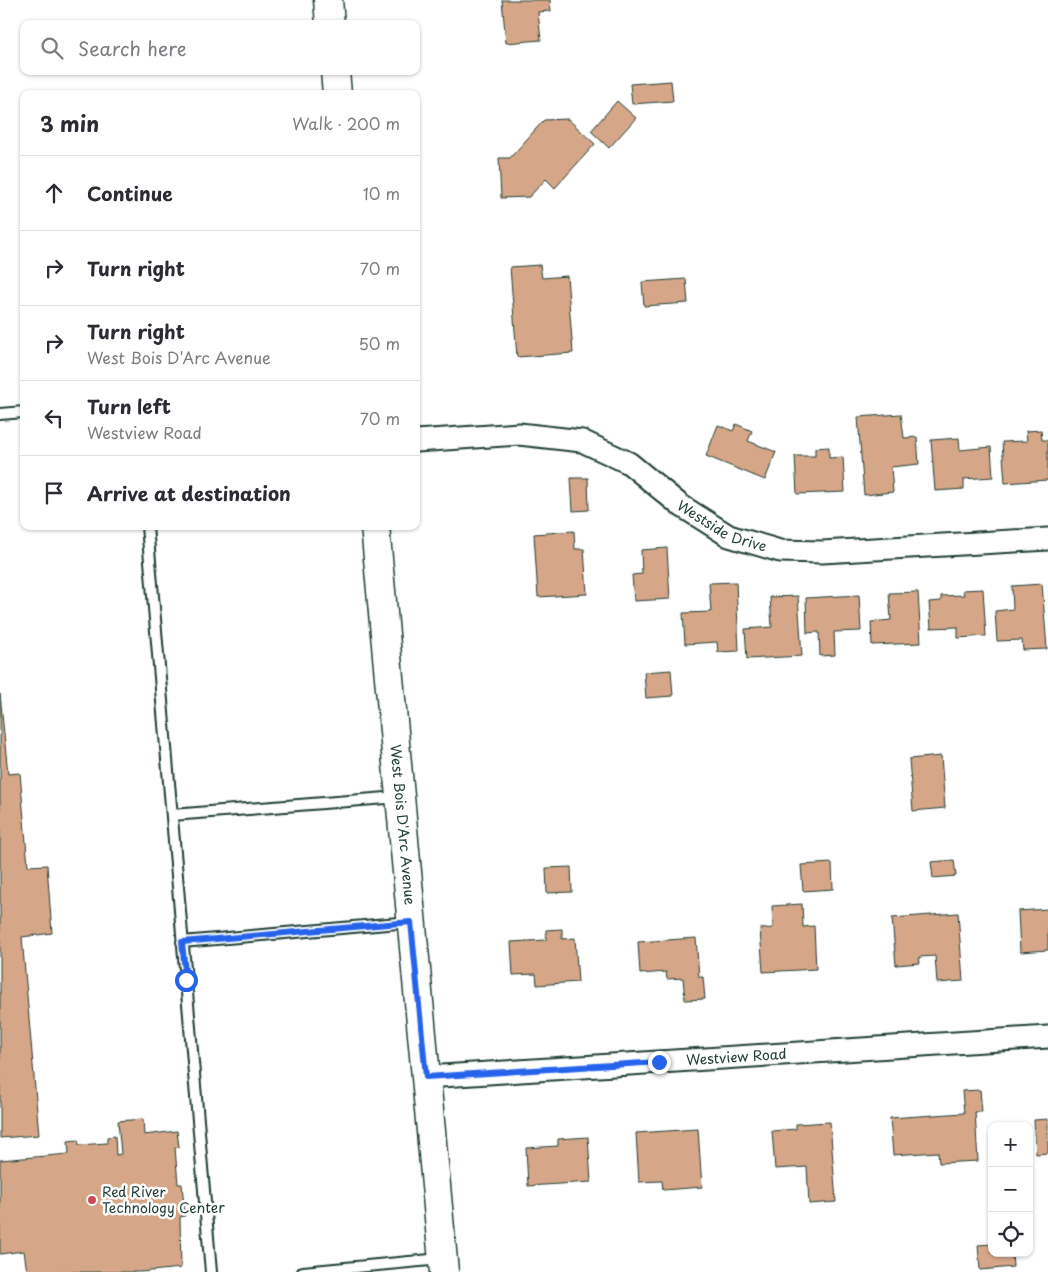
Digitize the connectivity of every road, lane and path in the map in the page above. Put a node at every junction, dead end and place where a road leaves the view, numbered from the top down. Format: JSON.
{"nodes":[{"id":1,"x":328,"y":0,"type":"edge"},
{"id":2,"x":330,"y":20,"type":"edge"},
{"id":3,"x":335,"y":75,"type":"edge"},
{"id":4,"x":337,"y":90,"type":"edge"},
{"id":5,"x":20,"y":412,"type":"edge"},
{"id":6,"x":0,"y":414,"type":"edge"},
{"id":7,"x":420,"y":441,"type":"edge"},
{"id":8,"x":147,"y":530,"type":"edge"},
{"id":9,"x":375,"y":530,"type":"edge"},
{"id":10,"x":1048,"y":539,"type":"edge"},
{"id":11,"x":400,"y":797,"type":"junction"},
{"id":12,"x":172,"y":815,"type":"junction"},
{"id":13,"x":411,"y":922,"type":"junction"},
{"id":14,"x":182,"y":942,"type":"junction"},
{"id":15,"x":1048,"y":1037,"type":"edge"},
{"id":16,"x":426,"y":1077,"type":"junction"},
{"id":17,"x":443,"y":1266,"type":"edge"},
{"id":18,"x":211,"y":1272,"type":"edge"},
{"id":19,"x":303,"y":1272,"type":"edge"}],
"edges":[{"from":1,"to":2,"type":"street"},
{"from":3,"to":4,"type":"street"},
{"from":5,"to":6,"type":"lane"},
{"from":7,"to":10,"type":"street","name":"Westside Drive"},
{"from":8,"to":12,"type":"lane"},
{"from":9,"to":11,"type":"street","name":"West Bois D'Arc Avenue"},
{"from":11,"to":12,"type":"lane"},
{"from":11,"to":13,"type":"street","name":"West Bois D'Arc Avenue"},
{"from":12,"to":14,"type":"lane"},
{"from":13,"to":14,"type":"lane"},
{"from":13,"to":16,"type":"street","name":"West Bois D'Arc Avenue"},
{"from":14,"to":18,"type":"lane"},
{"from":15,"to":16,"type":"street","name":"Westview Road"},
{"from":16,"to":17,"type":"street","name":"West Bois D'Arc Avenue"},
{"from":17,"to":19,"type":"lane"}]}
